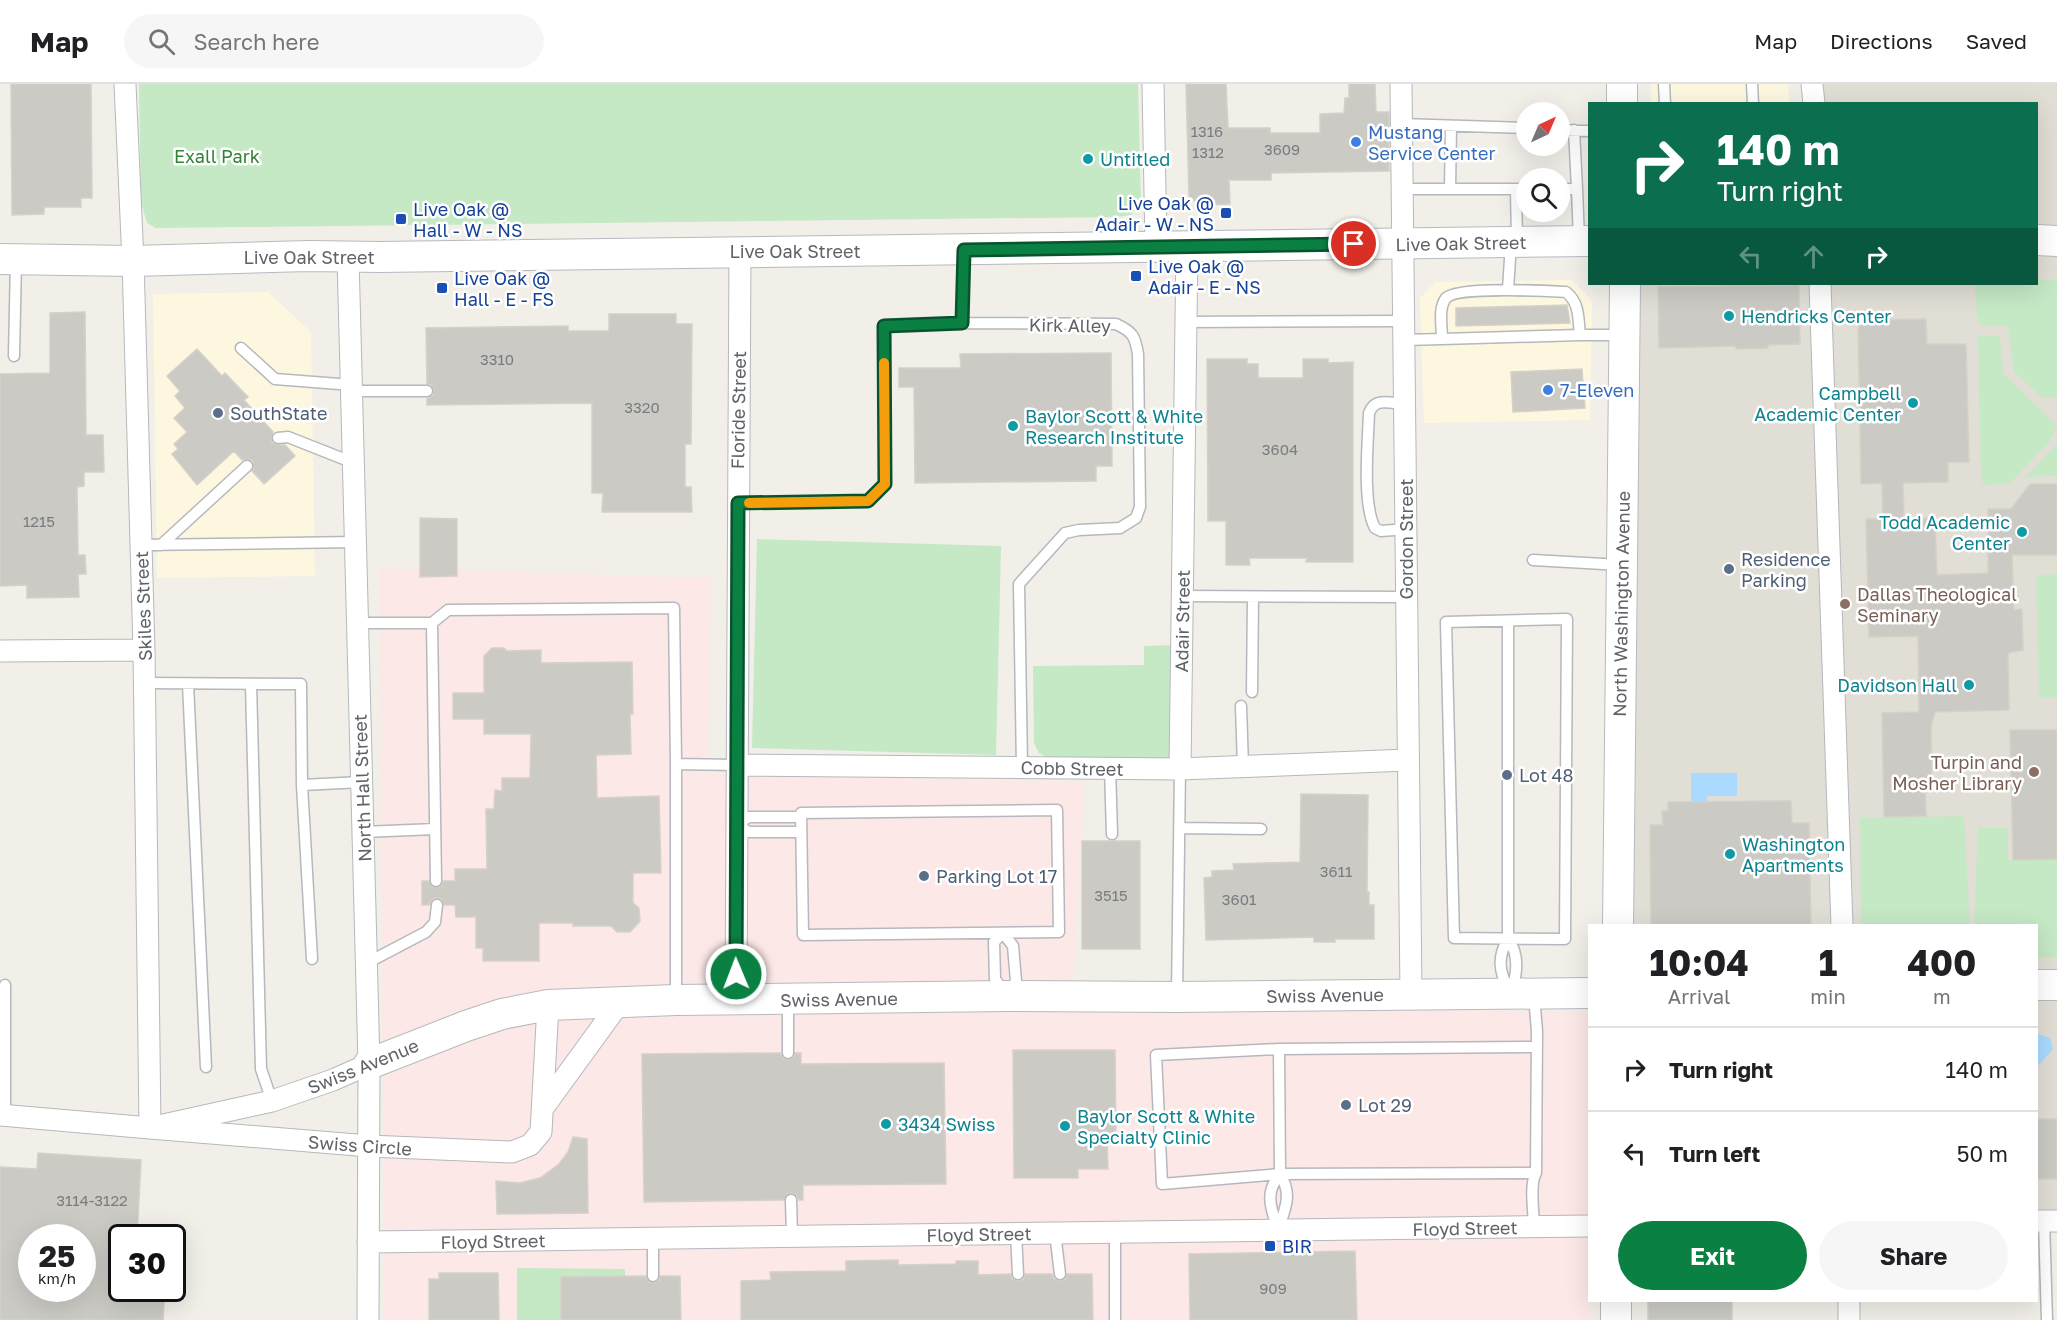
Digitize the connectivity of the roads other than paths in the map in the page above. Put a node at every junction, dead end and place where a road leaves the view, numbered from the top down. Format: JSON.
{"nodes":[{"id":1,"x":125,"y":84,"type":"edge"},
{"id":2,"x":1153,"y":84,"type":"edge"},
{"id":3,"x":1401,"y":84,"type":"edge"},
{"id":4,"x":1622,"y":84,"type":"edge"},
{"id":5,"x":1664,"y":84,"type":"edge"},
{"id":6,"x":1752,"y":84,"type":"edge"},
{"id":7,"x":1812,"y":84,"type":"edge"},
{"id":8,"x":1622,"y":102,"type":"edge"},
{"id":9,"x":1665,"y":102,"type":"edge"},
{"id":10,"x":1753,"y":102,"type":"edge"},
{"id":11,"x":1814,"y":102,"type":"edge"},
{"id":12,"x":1401,"y":124,"type":"junction"},
{"id":13,"x":1451,"y":126,"type":"junction"},
{"id":14,"x":1516,"y":128,"type":"edge"},
{"id":15,"x":1570,"y":130,"type":"edge"},
{"id":16,"x":1574,"y":130,"type":"junction"},
{"id":17,"x":1588,"y":130,"type":"edge"},
{"id":18,"x":1577,"y":177,"type":"junction"},
{"id":19,"x":1588,"y":178,"type":"edge"},
{"id":20,"x":1402,"y":189,"type":"junction"},
{"id":21,"x":1450,"y":189,"type":"junction"},
{"id":22,"x":1516,"y":189,"type":"edge"},
{"id":23,"x":1570,"y":189,"type":"edge"},
{"id":24,"x":1577,"y":189,"type":"junction"},
{"id":25,"x":1517,"y":222,"type":"edge"},
{"id":26,"x":2038,"y":240,"type":"edge"},
{"id":27,"x":1584,"y":241,"type":"edge"},
{"id":28,"x":2057,"y":241,"type":"edge"},
{"id":29,"x":1514,"y":242,"type":"junction"},
{"id":30,"x":1402,"y":244,"type":"junction"},
{"id":31,"x":1156,"y":246,"type":"junction"},
{"id":32,"x":1186,"y":246,"type":"junction"},
{"id":33,"x":964,"y":250,"type":"junction"},
{"id":34,"x":740,"y":252,"type":"junction"},
{"id":35,"x":348,"y":256,"type":"junction"},
{"id":36,"x":8,"y":259,"type":"edge"},
{"id":37,"x":133,"y":261,"type":"junction"},
{"id":38,"x":1625,"y":285,"type":"edge"},
{"id":39,"x":1820,"y":285,"type":"edge"},
{"id":40,"x":1508,"y":290,"type":"junction"},
{"id":41,"x":1185,"y":322,"type":"junction"},
{"id":42,"x":962,"y":323,"type":"junction"},
{"id":43,"x":1403,"y":331,"type":"junction"},
{"id":44,"x":1624,"y":335,"type":"junction"},
{"id":45,"x":1580,"y":336,"type":"junction"},
{"id":46,"x":1442,"y":339,"type":"junction"},
{"id":47,"x":241,"y":348,"type":"dead end"},
{"id":48,"x":14,"y":356,"type":"dead end"},
{"id":49,"x":352,"y":388,"type":"junction"},
{"id":50,"x":427,"y":391,"type":"dead end"},
{"id":51,"x":1404,"y":404,"type":"junction"},
{"id":52,"x":278,"y":438,"type":"dead end"},
{"id":53,"x":354,"y":463,"type":"junction"},
{"id":54,"x":247,"y":466,"type":"dead end"},
{"id":55,"x":738,"y":503,"type":"junction"},
{"id":56,"x":1407,"y":529,"type":"junction"},
{"id":57,"x":356,"y":542,"type":"junction"},
{"id":58,"x":151,"y":545,"type":"junction"},
{"id":59,"x":1533,"y":560,"type":"dead end"},
{"id":60,"x":1622,"y":565,"type":"junction"},
{"id":61,"x":1183,"y":597,"type":"junction"},
{"id":62,"x":1252,"y":597,"type":"junction"},
{"id":63,"x":1406,"y":597,"type":"junction"},
{"id":64,"x":1508,"y":621,"type":"junction"},
{"id":65,"x":432,"y":622,"type":"junction"},
{"id":66,"x":358,"y":623,"type":"junction"},
{"id":67,"x":144,"y":650,"type":"junction"},
{"id":68,"x":0,"y":651,"type":"edge"},
{"id":69,"x":145,"y":683,"type":"junction"},
{"id":70,"x":188,"y":684,"type":"junction"},
{"id":71,"x":251,"y":684,"type":"junction"},
{"id":72,"x":1252,"y":692,"type":"dead end"},
{"id":73,"x":1241,"y":706,"type":"dead end"},
{"id":74,"x":1408,"y":760,"type":"junction"},
{"id":75,"x":676,"y":764,"type":"junction"},
{"id":76,"x":737,"y":765,"type":"junction"},
{"id":77,"x":1022,"y":767,"type":"junction"},
{"id":78,"x":1243,"y":767,"type":"junction"},
{"id":79,"x":1110,"y":768,"type":"junction"},
{"id":80,"x":1180,"y":769,"type":"junction"},
{"id":81,"x":362,"y":782,"type":"junction"},
{"id":82,"x":302,"y":784,"type":"junction"},
{"id":83,"x":801,"y":817,"type":"junction"},
{"id":84,"x":736,"y":824,"type":"junction"},
{"id":85,"x":1179,"y":828,"type":"junction"},
{"id":86,"x":435,"y":829,"type":"junction"},
{"id":87,"x":1261,"y":829,"type":"dead end"},
{"id":88,"x":363,"y":832,"type":"junction"},
{"id":89,"x":801,"y":832,"type":"junction"},
{"id":90,"x":1112,"y":834,"type":"dead end"},
{"id":91,"x":436,"y":881,"type":"dead end"},
{"id":92,"x":437,"y":905,"type":"dead end"},
{"id":93,"x":1618,"y":924,"type":"edge"},
{"id":94,"x":1842,"y":924,"type":"edge"},
{"id":95,"x":1003,"y":933,"type":"junction"},
{"id":96,"x":1508,"y":939,"type":"junction"},
{"id":97,"x":312,"y":959,"type":"dead end"},
{"id":98,"x":367,"y":963,"type":"junction"},
{"id":99,"x":5,"y":985,"type":"dead end"},
{"id":100,"x":2038,"y":985,"type":"edge"},
{"id":101,"x":2057,"y":985,"type":"edge"},
{"id":102,"x":1522,"y":993,"type":"junction"},
{"id":103,"x":1588,"y":993,"type":"edge"},
{"id":104,"x":1411,"y":994,"type":"junction"},
{"id":105,"x":1007,"y":996,"type":"junction"},
{"id":106,"x":1177,"y":997,"type":"junction"},
{"id":107,"x":676,"y":1000,"type":"junction"},
{"id":108,"x":788,"y":1000,"type":"junction"},
{"id":109,"x":736,"y":1001,"type":"junction"},
{"id":110,"x":620,"y":1002,"type":"junction"},
{"id":111,"x":548,"y":1005,"type":"junction"},
{"id":112,"x":1537,"y":1047,"type":"junction"},
{"id":113,"x":1279,"y":1050,"type":"junction"},
{"id":114,"x":788,"y":1053,"type":"dead end"},
{"id":115,"x":369,"y":1064,"type":"junction"},
{"id":116,"x":206,"y":1067,"type":"dead end"},
{"id":117,"x":272,"y":1101,"type":"junction"},
{"id":118,"x":543,"y":1109,"type":"junction"},
{"id":119,"x":2,"y":1115,"type":"edge"},
{"id":120,"x":150,"y":1128,"type":"junction"},
{"id":121,"x":369,"y":1146,"type":"junction"},
{"id":122,"x":1536,"y":1173,"type":"junction"},
{"id":123,"x":1280,"y":1174,"type":"junction"},
{"id":124,"x":791,"y":1200,"type":"dead end"},
{"id":125,"x":2046,"y":1221,"type":"edge"},
{"id":126,"x":1588,"y":1226,"type":"edge"},
{"id":127,"x":1534,"y":1227,"type":"junction"},
{"id":128,"x":1278,"y":1230,"type":"junction"},
{"id":129,"x":1055,"y":1233,"type":"junction"},
{"id":130,"x":1115,"y":1233,"type":"junction"},
{"id":131,"x":1016,"y":1234,"type":"junction"},
{"id":132,"x":792,"y":1237,"type":"junction"},
{"id":133,"x":653,"y":1239,"type":"junction"},
{"id":134,"x":368,"y":1242,"type":"junction"},
{"id":135,"x":1018,"y":1274,"type":"dead end"},
{"id":136,"x":1060,"y":1274,"type":"dead end"},
{"id":137,"x":653,"y":1276,"type":"dead end"},
{"id":138,"x":1616,"y":1302,"type":"edge"},
{"id":139,"x":1849,"y":1302,"type":"edge"},
{"id":140,"x":368,"y":1320,"type":"edge"},
{"id":141,"x":1115,"y":1320,"type":"edge"},
{"id":142,"x":1616,"y":1320,"type":"edge"},
{"id":143,"x":1849,"y":1320,"type":"edge"},
{"id":144,"x":2047,"y":1320,"type":"edge"}],
"edges":[{"from":1,"to":37,"type":"street","name":"Skiles Street"},
{"from":2,"to":31,"type":"street"},
{"from":3,"to":12,"type":"street","name":"Gordon Street"},
{"from":4,"to":8,"type":"street"},
{"from":5,"to":9,"type":"lane"},
{"from":6,"to":10,"type":"lane"},
{"from":7,"to":11,"type":"street"},
{"from":12,"to":13,"type":"lane"},
{"from":12,"to":20,"type":"street","name":"Gordon Street"},
{"from":13,"to":14,"type":"lane"},
{"from":13,"to":21,"type":"lane"},
{"from":15,"to":16,"type":"lane"},
{"from":16,"to":17,"type":"lane"},
{"from":16,"to":18,"type":"lane"},
{"from":18,"to":19,"type":"lane"},
{"from":18,"to":24,"type":"lane"},
{"from":20,"to":21,"type":"lane"},
{"from":20,"to":30,"type":"street","name":"Gordon Street"},
{"from":21,"to":22,"type":"lane"},
{"from":23,"to":24,"type":"lane"},
{"from":24,"to":27,"type":"lane"},
{"from":25,"to":29,"type":"lane"},
{"from":26,"to":28,"type":"street"},
{"from":27,"to":29,"type":"street","name":"Live Oak Street"},
{"from":29,"to":30,"type":"street","name":"Live Oak Street"},
{"from":29,"to":40,"type":"lane"},
{"from":30,"to":32,"type":"street","name":"Live Oak Street"},
{"from":30,"to":43,"type":"street","name":"Gordon Street"},
{"from":31,"to":32,"type":"street","name":"Live Oak Street"},
{"from":31,"to":33,"type":"street","name":"Live Oak Street"},
{"from":32,"to":41,"type":"street","name":"Adair Street"},
{"from":33,"to":34,"type":"street","name":"Live Oak Street"},
{"from":33,"to":42,"type":"lane"},
{"from":34,"to":35,"type":"street","name":"Live Oak Street"},
{"from":34,"to":55,"type":"street","name":"Floride Street"},
{"from":35,"to":37,"type":"street","name":"Live Oak Street"},
{"from":35,"to":49,"type":"street","name":"North Hall Street"},
{"from":36,"to":37,"type":"street","name":"Live Oak Street"},
{"from":36,"to":48,"type":"lane"},
{"from":37,"to":58,"type":"street","name":"Skiles Street"},
{"from":38,"to":44,"type":"street","name":"North Washington Avenue"},
{"from":39,"to":94,"type":"street"},
{"from":40,"to":45,"type":"lane"},
{"from":40,"to":46,"type":"lane"},
{"from":41,"to":43,"type":"lane"},
{"from":41,"to":61,"type":"street","name":"Adair Street"},
{"from":42,"to":55,"type":"lane"},
{"from":42,"to":77,"type":"lane","name":"Kirk Alley"},
{"from":43,"to":46,"type":"lane"},
{"from":43,"to":51,"type":"street","name":"Gordon Street"},
{"from":44,"to":45,"type":"lane"},
{"from":44,"to":60,"type":"street","name":"North Washington Avenue"},
{"from":45,"to":46,"type":"lane"},
{"from":47,"to":49,"type":"lane"},
{"from":49,"to":50,"type":"lane"},
{"from":49,"to":53,"type":"street","name":"North Hall Street"},
{"from":51,"to":56,"type":"street","name":"Gordon Street"},
{"from":51,"to":56,"type":"lane"},
{"from":52,"to":53,"type":"lane"},
{"from":53,"to":57,"type":"street","name":"North Hall Street"},
{"from":54,"to":58,"type":"lane"},
{"from":55,"to":76,"type":"street","name":"Floride Street"},
{"from":56,"to":63,"type":"street","name":"Gordon Street"},
{"from":57,"to":58,"type":"lane"},
{"from":57,"to":66,"type":"street","name":"North Hall Street"},
{"from":58,"to":67,"type":"street","name":"Skiles Street"},
{"from":59,"to":60,"type":"lane"},
{"from":60,"to":93,"type":"street","name":"North Washington Avenue"},
{"from":61,"to":62,"type":"lane"},
{"from":61,"to":80,"type":"street","name":"Adair Street"},
{"from":62,"to":63,"type":"lane"},
{"from":62,"to":72,"type":"lane"},
{"from":63,"to":74,"type":"street","name":"Gordon Street"},
{"from":64,"to":96,"type":"lane"},
{"from":64,"to":96,"type":"lane"},
{"from":64,"to":96,"type":"lane"},
{"from":65,"to":66,"type":"lane"},
{"from":65,"to":75,"type":"lane"},
{"from":65,"to":86,"type":"lane"},
{"from":66,"to":81,"type":"street","name":"North Hall Street"},
{"from":67,"to":68,"type":"street"},
{"from":67,"to":69,"type":"street","name":"Skiles Street"},
{"from":69,"to":70,"type":"lane"},
{"from":69,"to":120,"type":"street","name":"Skiles Street"},
{"from":70,"to":71,"type":"lane"},
{"from":70,"to":116,"type":"lane"},
{"from":71,"to":82,"type":"lane"},
{"from":71,"to":117,"type":"lane"},
{"from":73,"to":78,"type":"lane"},
{"from":74,"to":78,"type":"street","name":"Cobb Street"},
{"from":74,"to":104,"type":"street","name":"Gordon Street"},
{"from":75,"to":76,"type":"lane"},
{"from":75,"to":107,"type":"lane"},
{"from":76,"to":77,"type":"street","name":"Cobb Street"},
{"from":76,"to":84,"type":"street","name":"Floride Street"},
{"from":77,"to":79,"type":"street","name":"Cobb Street"},
{"from":78,"to":80,"type":"street","name":"Cobb Street"},
{"from":79,"to":80,"type":"street","name":"Cobb Street"},
{"from":79,"to":90,"type":"lane"},
{"from":80,"to":85,"type":"lane","name":"Adair Street"},
{"from":81,"to":82,"type":"lane"},
{"from":81,"to":88,"type":"street","name":"North Hall Street"},
{"from":82,"to":97,"type":"lane"},
{"from":83,"to":84,"type":"lane"},
{"from":83,"to":89,"type":"lane"},
{"from":83,"to":95,"type":"lane"},
{"from":84,"to":89,"type":"lane"},
{"from":84,"to":109,"type":"street","name":"Floride Street"},
{"from":85,"to":87,"type":"lane"},
{"from":85,"to":106,"type":"lane","name":"Adair Street"},
{"from":86,"to":88,"type":"lane"},
{"from":86,"to":91,"type":"lane"},
{"from":88,"to":98,"type":"street","name":"North Hall Street"},
{"from":89,"to":95,"type":"lane"},
{"from":92,"to":98,"type":"lane"},
{"from":95,"to":105,"type":"lane"},
{"from":95,"to":105,"type":"lane"},
{"from":96,"to":102,"type":"lane"},
{"from":98,"to":115,"type":"street","name":"North Hall Street"},
{"from":99,"to":119,"type":"lane"},
{"from":100,"to":101,"type":"street"},
{"from":102,"to":103,"type":"street","name":"Swiss Avenue"},
{"from":102,"to":104,"type":"street","name":"Swiss Avenue"},
{"from":102,"to":112,"type":"lane"},
{"from":104,"to":106,"type":"street","name":"Swiss Avenue"},
{"from":105,"to":106,"type":"street","name":"Swiss Avenue"},
{"from":105,"to":108,"type":"street","name":"Swiss Avenue"},
{"from":107,"to":109,"type":"street","name":"Swiss Avenue"},
{"from":107,"to":110,"type":"street","name":"Swiss Avenue"},
{"from":108,"to":109,"type":"street","name":"Swiss Avenue"},
{"from":108,"to":114,"type":"lane"},
{"from":110,"to":111,"type":"street","name":"Swiss Avenue"},
{"from":110,"to":118,"type":"street","name":"Swiss Circle"},
{"from":111,"to":115,"type":"street","name":"Swiss Avenue"},
{"from":111,"to":118,"type":"street","name":"Swiss Circle"},
{"from":112,"to":113,"type":"lane"},
{"from":112,"to":122,"type":"lane"},
{"from":113,"to":123,"type":"lane"},
{"from":113,"to":123,"type":"lane"},
{"from":115,"to":117,"type":"street","name":"Swiss Avenue"},
{"from":115,"to":121,"type":"street","name":"North Hall Street"},
{"from":117,"to":120,"type":"street","name":"Swiss Avenue"},
{"from":118,"to":121,"type":"street","name":"Swiss Circle"},
{"from":119,"to":120,"type":"street","name":"Swiss Avenue"},
{"from":120,"to":121,"type":"street","name":"Swiss Circle"},
{"from":121,"to":134,"type":"street","name":"North Hall Street"},
{"from":122,"to":123,"type":"lane"},
{"from":122,"to":127,"type":"lane"},
{"from":123,"to":128,"type":"lane"},
{"from":123,"to":128,"type":"lane"},
{"from":124,"to":132,"type":"lane"},
{"from":125,"to":144,"type":"lane"},
{"from":126,"to":127,"type":"street","name":"Floyd Street"},
{"from":127,"to":128,"type":"street","name":"Floyd Street"},
{"from":128,"to":130,"type":"street","name":"Floyd Street"},
{"from":129,"to":130,"type":"street","name":"Floyd Street"},
{"from":129,"to":131,"type":"street","name":"Floyd Street"},
{"from":129,"to":136,"type":"lane"},
{"from":130,"to":141,"type":"lane"},
{"from":131,"to":132,"type":"street","name":"Floyd Street"},
{"from":131,"to":135,"type":"lane"},
{"from":132,"to":133,"type":"street","name":"Floyd Street"},
{"from":133,"to":134,"type":"street","name":"Floyd Street"},
{"from":133,"to":137,"type":"lane"},
{"from":134,"to":140,"type":"street","name":"North Hall Street"},
{"from":138,"to":142,"type":"street"},
{"from":139,"to":143,"type":"street"}]}
